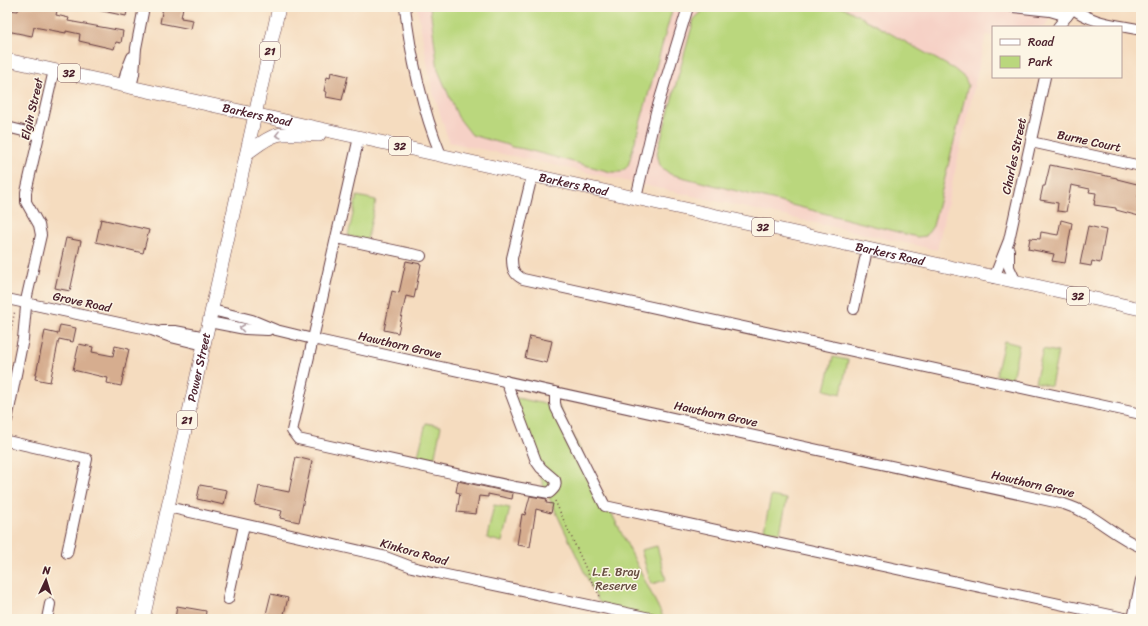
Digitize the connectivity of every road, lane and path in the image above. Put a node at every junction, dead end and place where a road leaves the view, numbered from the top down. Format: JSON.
{"nodes":[{"id":1,"x":144,"y":7,"type":"edge"},
{"id":2,"x":279,"y":7,"type":"edge"},
{"id":3,"x":405,"y":7,"type":"edge"},
{"id":4,"x":688,"y":7,"type":"edge"},
{"id":5,"x":1013,"y":7,"type":"edge"},
{"id":6,"x":1072,"y":11,"type":"edge"},
{"id":7,"x":1059,"y":26,"type":"edge"},
{"id":8,"x":1141,"y":30,"type":"edge"},
{"id":9,"x":7,"y":60,"type":"edge"},
{"id":10,"x":54,"y":70,"type":"junction"},
{"id":11,"x":1045,"y":78,"type":"edge"},
{"id":12,"x":127,"y":86,"type":"junction"},
{"id":13,"x":256,"y":115,"type":"junction"},
{"id":14,"x":7,"y":128,"type":"edge"},
{"id":15,"x":345,"y":134,"type":"junction"},
{"id":16,"x":39,"y":135,"type":"junction"},
{"id":17,"x":359,"y":137,"type":"junction"},
{"id":18,"x":1031,"y":142,"type":"junction"},
{"id":19,"x":247,"y":154,"type":"junction"},
{"id":20,"x":441,"y":155,"type":"junction"},
{"id":21,"x":1141,"y":166,"type":"edge"},
{"id":22,"x":532,"y":176,"type":"junction"},
{"id":23,"x":636,"y":198,"type":"junction"},
{"id":24,"x":337,"y":238,"type":"junction"},
{"id":25,"x":1009,"y":240,"type":"junction"},
{"id":26,"x":867,"y":250,"type":"junction"},
{"id":27,"x":421,"y":256,"type":"dead end"},
{"id":28,"x":994,"y":278,"type":"junction"},
{"id":29,"x":1016,"y":282,"type":"junction"},
{"id":30,"x":21,"y":302,"type":"edge"},
{"id":31,"x":854,"y":309,"type":"dead end"},
{"id":32,"x":1141,"y":309,"type":"edge"},
{"id":33,"x":211,"y":316,"type":"junction"},
{"id":34,"x":313,"y":338,"type":"junction"},
{"id":35,"x":205,"y":341,"type":"junction"},
{"id":36,"x":7,"y":349,"type":"edge"},
{"id":37,"x":11,"y":382,"type":"edge"},
{"id":38,"x":506,"y":382,"type":"junction"},
{"id":39,"x":555,"y":392,"type":"junction"},
{"id":40,"x":1141,"y":414,"type":"edge"},
{"id":41,"x":7,"y":420,"type":"edge"},
{"id":42,"x":7,"y":441,"type":"edge"},
{"id":43,"x":551,"y":492,"type":"junction"},
{"id":44,"x":168,"y":507,"type":"junction"},
{"id":45,"x":244,"y":524,"type":"junction"},
{"id":46,"x":1141,"y":547,"type":"edge"},
{"id":47,"x":67,"y":553,"type":"dead end"},
{"id":48,"x":1141,"y":580,"type":"edge"},
{"id":49,"x":228,"y":599,"type":"dead end"},
{"id":50,"x":50,"y":604,"type":"dead end"},
{"id":51,"x":613,"y":610,"type":"junction"},
{"id":52,"x":47,"y":619,"type":"edge"},
{"id":53,"x":143,"y":619,"type":"edge"},
{"id":54,"x":619,"y":619,"type":"edge"},
{"id":55,"x":655,"y":619,"type":"edge"},
{"id":56,"x":1129,"y":619,"type":"edge"},
{"id":57,"x":1133,"y":619,"type":"edge"}],
"edges":[{"from":1,"to":12,"type":"street"},
{"from":2,"to":13,"type":"main road","number":"21"},
{"from":3,"to":20,"type":"street"},
{"from":4,"to":23,"type":"street"},
{"from":5,"to":6,"type":"street"},
{"from":6,"to":7,"type":"street"},
{"from":6,"to":8,"type":"street"},
{"from":9,"to":10,"type":"main road","name":"Barkers Road","number":"32"},
{"from":10,"to":12,"type":"main road","name":"Barkers Road","number":"32"},
{"from":10,"to":16,"type":"street","name":"Elgin Street"},
{"from":11,"to":18,"type":"street","name":"Charles Street"},
{"from":12,"to":13,"type":"main road","name":"Barkers Road","number":"32"},
{"from":13,"to":15,"type":"main road","name":"Barkers Road","number":"32"},
{"from":13,"to":19,"type":"main road","name":"Power Street","number":"21"},
{"from":14,"to":16,"type":"street"},
{"from":15,"to":17,"type":"main road","name":"Barkers Road","number":"32"},
{"from":15,"to":19,"type":"main road","one_way":true},
{"from":16,"to":30,"type":"street","name":"Elgin Street"},
{"from":17,"to":20,"type":"main road","name":"Barkers Road","number":"32"},
{"from":17,"to":24,"type":"street"},
{"from":18,"to":21,"type":"street","name":"Burne Court"},
{"from":18,"to":25,"type":"street","name":"Charles Street"},
{"from":19,"to":33,"type":"main road","name":"Power Street","number":"21"},
{"from":20,"to":22,"type":"main road","name":"Barkers Road","number":"32"},
{"from":22,"to":23,"type":"main road","name":"Barkers Road","number":"32"},
{"from":22,"to":40,"type":"street"},
{"from":23,"to":26,"type":"main road","name":"Barkers Road","number":"32"},
{"from":24,"to":27,"type":"street"},
{"from":24,"to":34,"type":"street"},
{"from":25,"to":28,"type":"street","name":"Charles Street"},
{"from":25,"to":29,"type":"street","name":"Charles Street"},
{"from":26,"to":28,"type":"main road","name":"Barkers Road","number":"32"},
{"from":26,"to":31,"type":"street"},
{"from":28,"to":29,"type":"main road","name":"Barkers Road","number":"32"},
{"from":29,"to":32,"type":"main road","name":"Barkers Road","number":"32"},
{"from":30,"to":35,"type":"street","name":"Grove Road"},
{"from":30,"to":36,"type":"path"},
{"from":30,"to":37,"type":"street","name":"Elgin Street"},
{"from":33,"to":34,"type":"street","name":"Hawthorn Grove"},
{"from":33,"to":35,"type":"main road","name":"Power Street","number":"21"},
{"from":34,"to":38,"type":"street","name":"Hawthorn Grove"},
{"from":34,"to":43,"type":"street"},
{"from":35,"to":44,"type":"main road","name":"Power Street","number":"21"},
{"from":37,"to":41,"type":"street","name":"Elgin Street"},
{"from":38,"to":39,"type":"street","name":"Hawthorn Grove"},
{"from":38,"to":43,"type":"street"},
{"from":39,"to":46,"type":"street","name":"Hawthorn Grove"},
{"from":39,"to":56,"type":"street"},
{"from":42,"to":47,"type":"street"},
{"from":43,"to":51,"type":"path"},
{"from":44,"to":45,"type":"street","name":"Kinkora Road"},
{"from":44,"to":53,"type":"main road","name":"Power Street","number":"21"},
{"from":45,"to":49,"type":"street"},
{"from":45,"to":51,"type":"street","name":"Kinkora Road"},
{"from":48,"to":57,"type":"street"},
{"from":50,"to":52,"type":"street"},
{"from":51,"to":54,"type":"street"},
{"from":51,"to":55,"type":"street","name":"Kinkora Road"}]}
